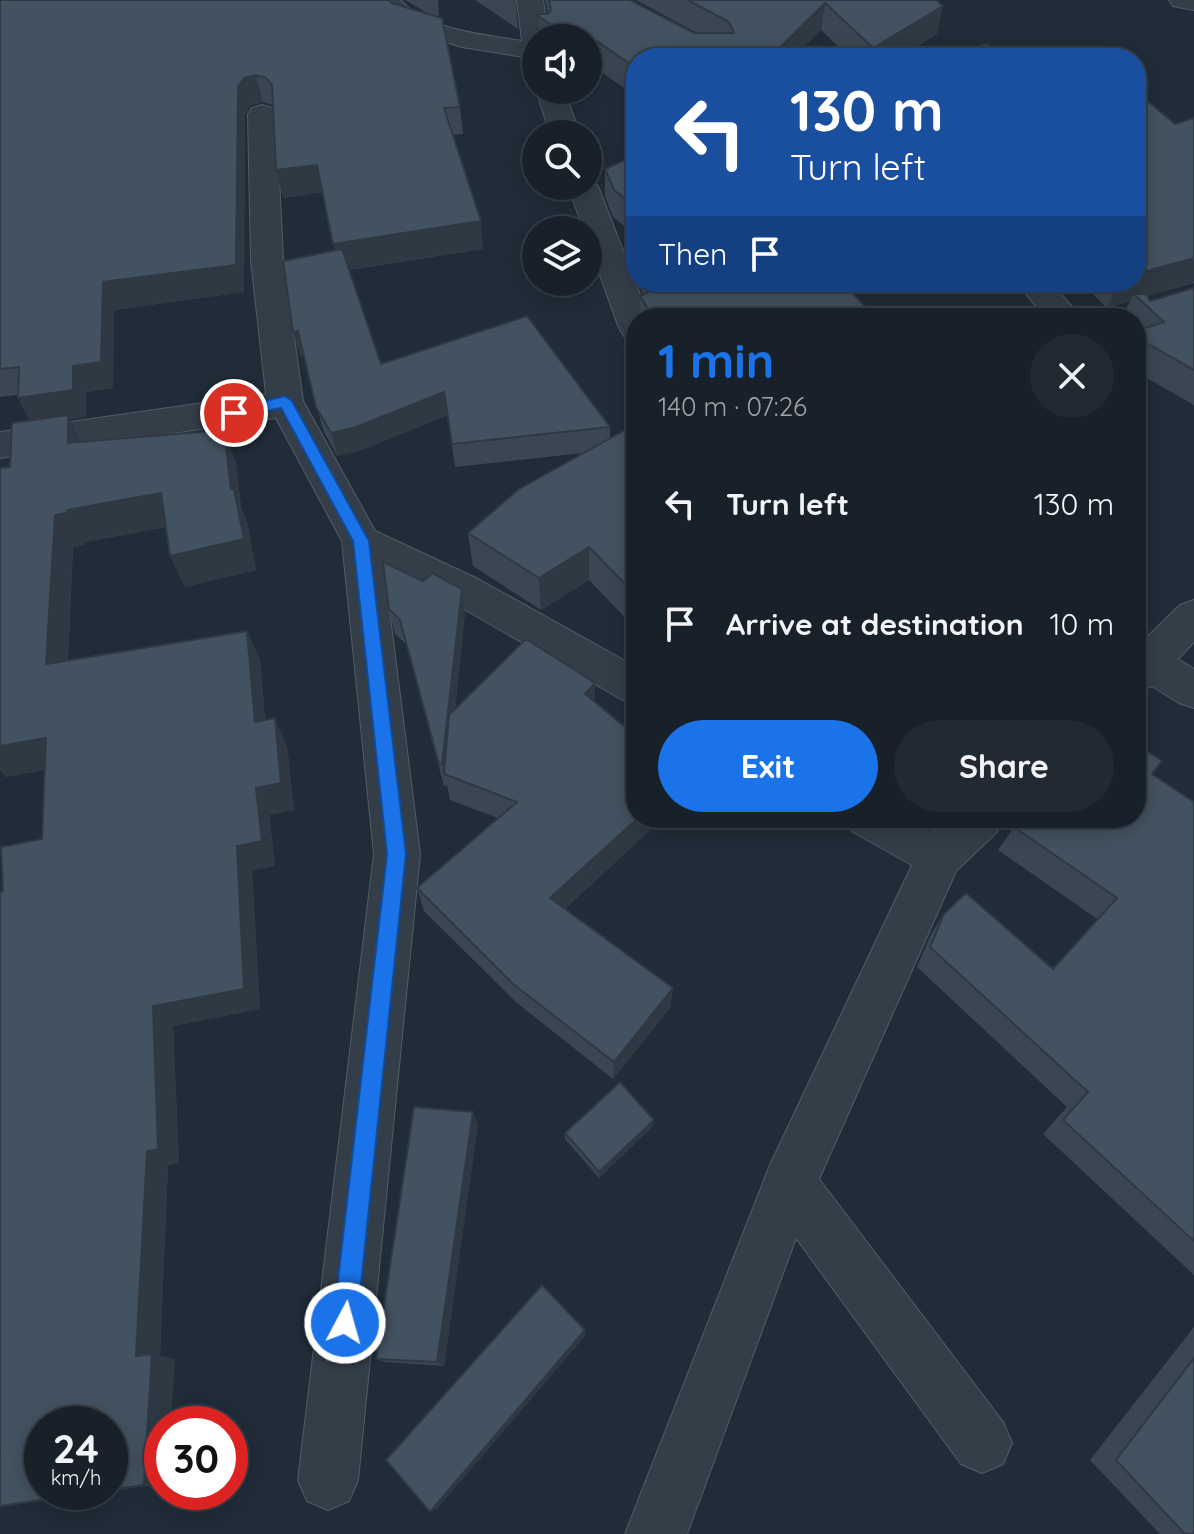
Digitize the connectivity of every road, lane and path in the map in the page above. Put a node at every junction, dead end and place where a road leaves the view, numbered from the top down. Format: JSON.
{"nodes":[{"id":1,"x":385,"y":0,"type":"edge"},
{"id":2,"x":530,"y":0,"type":"edge"},
{"id":3,"x":1182,"y":0,"type":"edge"},
{"id":4,"x":1194,"y":2,"type":"edge"},
{"id":5,"x":533,"y":24,"type":"edge"},
{"id":6,"x":522,"y":49,"type":"edge"},
{"id":7,"x":262,"y":114,"type":"dead end"},
{"id":8,"x":588,"y":200,"type":"edge"},
{"id":9,"x":1041,"y":292,"type":"edge"},
{"id":10,"x":629,"y":308,"type":"edge"},
{"id":11,"x":1056,"y":308,"type":"edge"},
{"id":12,"x":285,"y":401,"type":"junction"},
{"id":13,"x":0,"y":445,"type":"edge"},
{"id":14,"x":361,"y":541,"type":"junction"},
{"id":15,"x":1194,"y":616,"type":"edge"},
{"id":16,"x":1146,"y":665,"type":"edge"},
{"id":17,"x":1146,"y":669,"type":"edge"},
{"id":18,"x":626,"y":681,"type":"edge"},
{"id":19,"x":1194,"y":691,"type":"edge"},
{"id":20,"x":887,"y":828,"type":"edge"},
{"id":21,"x":970,"y":828,"type":"edge"},
{"id":22,"x":939,"y":857,"type":"junction"},
{"id":23,"x":789,"y":1184,"type":"junction"},
{"id":24,"x":982,"y":1443,"type":"dead end"},
{"id":25,"x":328,"y":1480,"type":"dead end"},
{"id":26,"x":656,"y":1534,"type":"edge"}],
"edges":[{"from":1,"to":6,"type":"street"},
{"from":2,"to":5,"type":"street"},
{"from":3,"to":4,"type":"street"},
{"from":7,"to":12,"type":"street"},
{"from":8,"to":10,"type":"street"},
{"from":9,"to":11,"type":"street"},
{"from":12,"to":13,"type":"street"},
{"from":12,"to":14,"type":"street"},
{"from":14,"to":18,"type":"street"},
{"from":14,"to":25,"type":"street"},
{"from":15,"to":16,"type":"street"},
{"from":17,"to":19,"type":"street"},
{"from":20,"to":22,"type":"street"},
{"from":21,"to":22,"type":"street"},
{"from":22,"to":23,"type":"street"},
{"from":23,"to":24,"type":"street"},
{"from":23,"to":26,"type":"street"}]}
